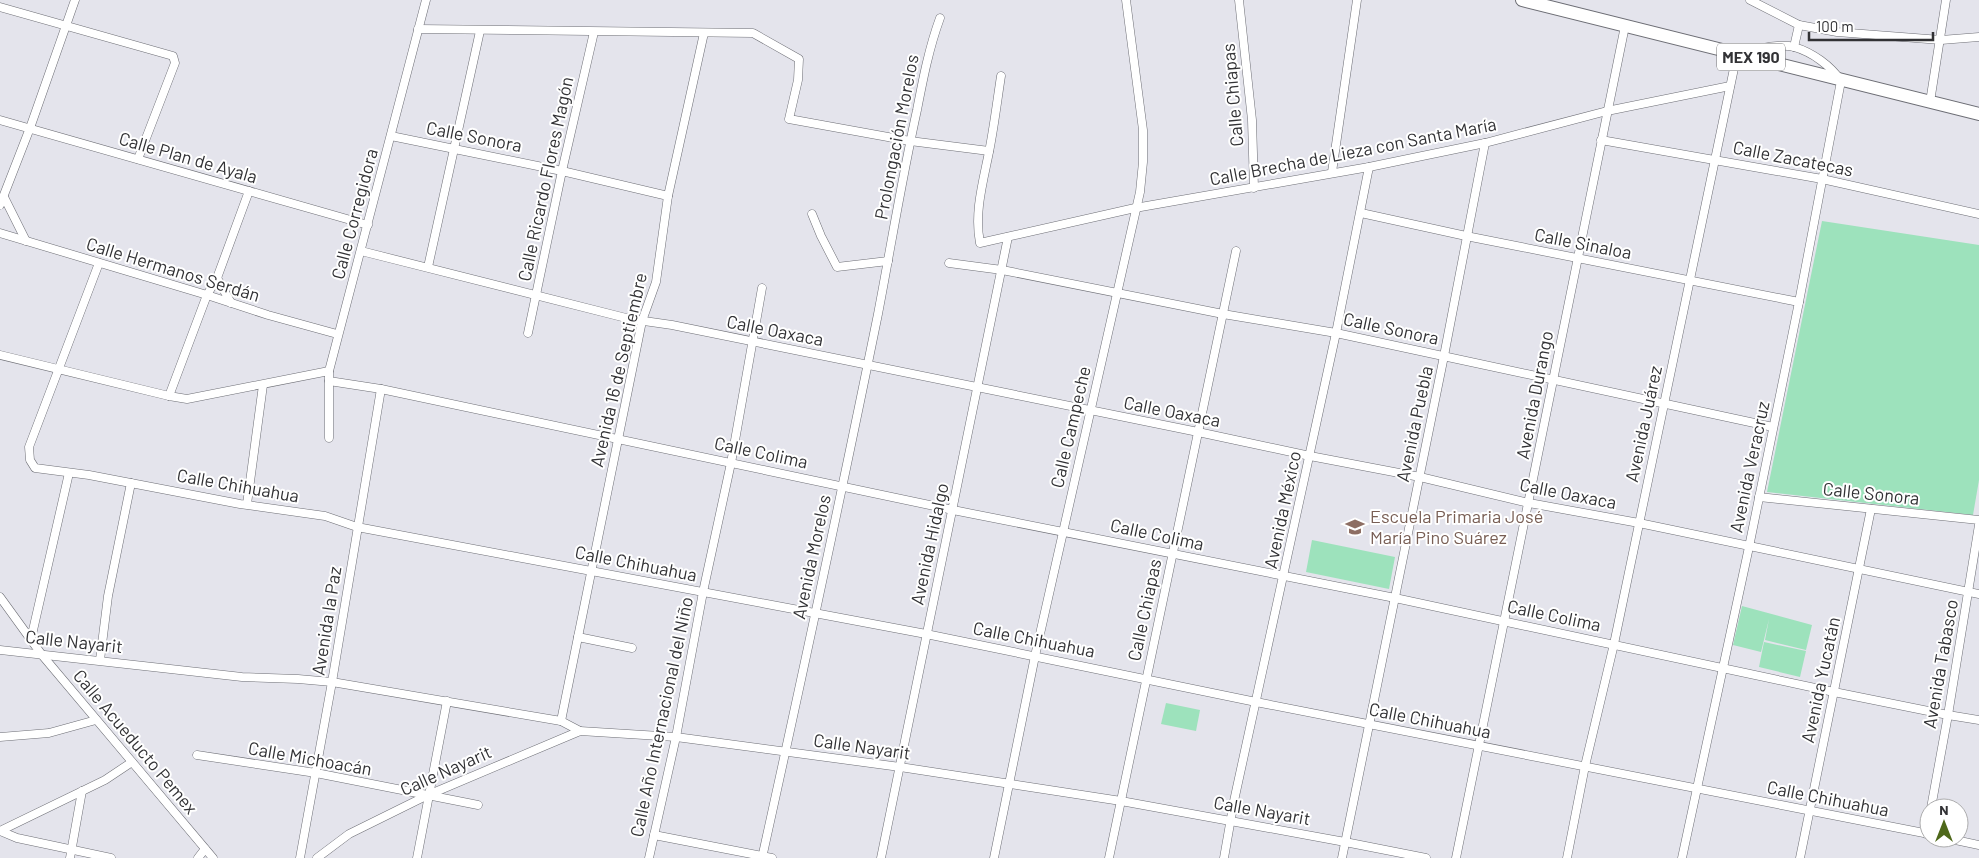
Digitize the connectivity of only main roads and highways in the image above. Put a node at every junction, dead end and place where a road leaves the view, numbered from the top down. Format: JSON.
{"nodes":[{"id":1,"x":1522,"y":0,"type":"edge"},
{"id":2,"x":1979,"y":114,"type":"edge"}],
"edges":[{"from":1,"to":2,"type":"main road","number":"MEX 190"}]}
